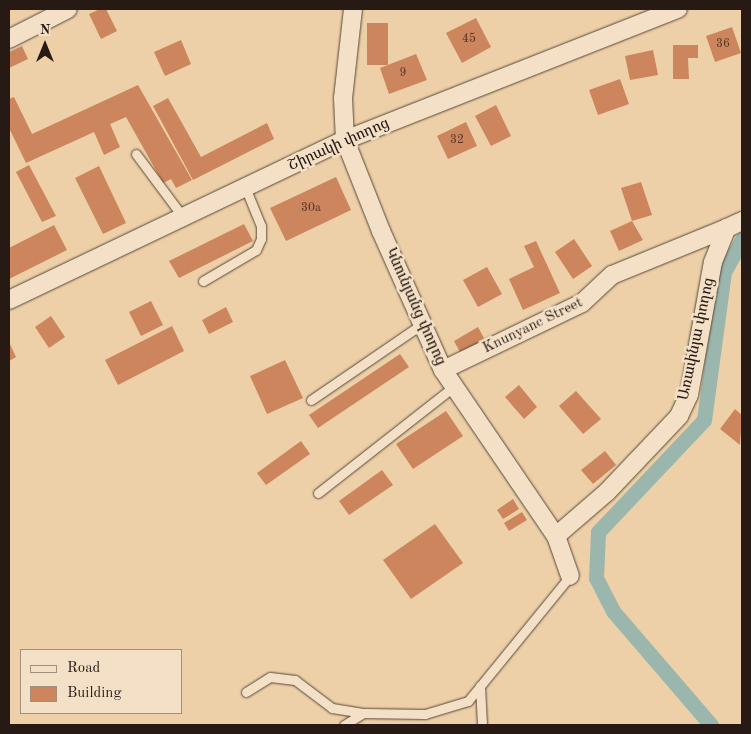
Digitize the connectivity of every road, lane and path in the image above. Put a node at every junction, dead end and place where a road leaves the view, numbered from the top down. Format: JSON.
{"nodes":[{"id":1,"x":68,"y":9,"type":"edge"},
{"id":2,"x":353,"y":9,"type":"edge"},
{"id":3,"x":678,"y":9,"type":"edge"},
{"id":4,"x":9,"y":39,"type":"edge"},
{"id":5,"x":345,"y":140,"type":"junction"},
{"id":6,"x":136,"y":154,"type":"dead end"},
{"id":7,"x":245,"y":187,"type":"junction"},
{"id":8,"x":182,"y":217,"type":"junction"},
{"id":9,"x":735,"y":224,"type":"edge"},
{"id":10,"x":203,"y":281,"type":"dead end"},
{"id":11,"x":9,"y":300,"type":"edge"},
{"id":12,"x":422,"y":324,"type":"junction"},
{"id":13,"x":443,"y":370,"type":"junction"},
{"id":14,"x":453,"y":387,"type":"junction"},
{"id":15,"x":311,"y":400,"type":"dead end"},
{"id":16,"x":318,"y":494,"type":"dead end"},
{"id":17,"x":556,"y":536,"type":"junction"},
{"id":18,"x":570,"y":576,"type":"joint"},
{"id":19,"x":480,"y":686,"type":"junction"},
{"id":20,"x":246,"y":692,"type":"dead end"},
{"id":21,"x":363,"y":713,"type":"junction"},
{"id":22,"x":344,"y":725,"type":"edge"},
{"id":23,"x":482,"y":725,"type":"edge"}],
"edges":[{"from":1,"to":4,"type":"street"},
{"from":2,"to":5,"type":"street","name":"Կնունյանց փողոց"},
{"from":3,"to":5,"type":"street","name":"Շիրակի փողոց"},
{"from":5,"to":7,"type":"street","name":"Շիրակի փողոց"},
{"from":5,"to":12,"type":"street","name":"Կնունյանց փողոց"},
{"from":6,"to":8,"type":"lane"},
{"from":7,"to":8,"type":"street","name":"Շիրակի փողոց"},
{"from":7,"to":10,"type":"lane"},
{"from":8,"to":11,"type":"street","name":"Շիրակի փողոց"},
{"from":9,"to":13,"type":"street","name":"Knunyanc Street"},
{"from":9,"to":17,"type":"street","name":"Առափնյա փողոց"},
{"from":12,"to":13,"type":"street","name":"Կնունյանց փողոց"},
{"from":12,"to":15,"type":"lane"},
{"from":13,"to":14,"type":"street","name":"Կնունյանց փողոց"},
{"from":14,"to":16,"type":"lane"},
{"from":14,"to":17,"type":"street","name":"Կնունյանց փողոց"},
{"from":17,"to":18,"type":"street","name":"Կնունյանց փողոց"},
{"from":18,"to":19,"type":"lane"},
{"from":19,"to":21,"type":"lane"},
{"from":19,"to":23,"type":"lane"},
{"from":20,"to":21,"type":"lane"},
{"from":21,"to":22,"type":"lane"}]}
